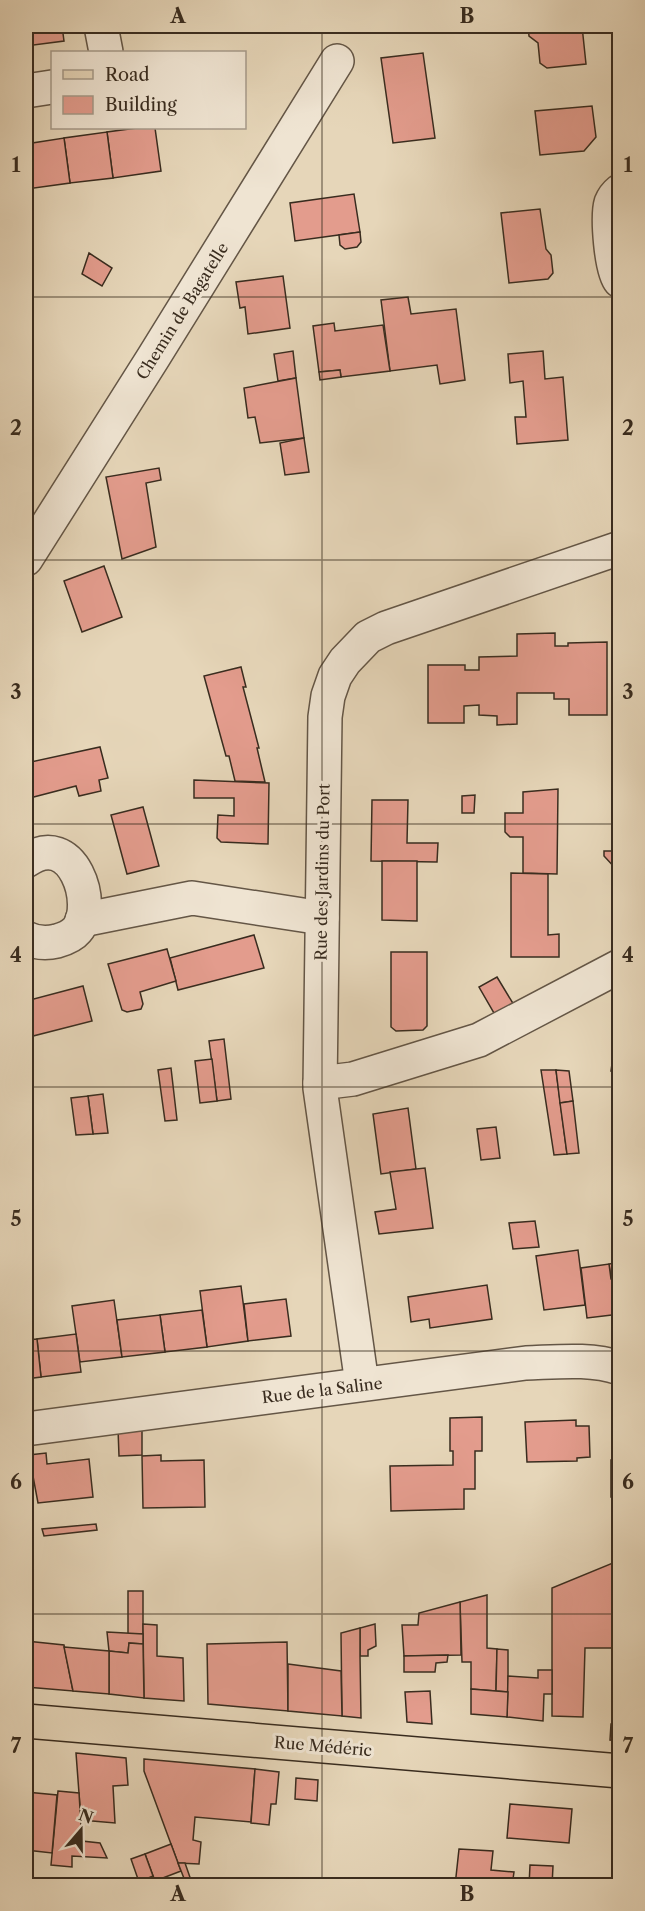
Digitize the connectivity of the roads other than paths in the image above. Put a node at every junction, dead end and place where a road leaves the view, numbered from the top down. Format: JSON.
{"nodes":[{"id":1,"x":101,"y":26,"type":"edge"},
{"id":2,"x":106,"y":51,"type":"edge"},
{"id":3,"x":338,"y":61,"type":"dead end"},
{"id":4,"x":51,"y":87,"type":"edge"},
{"id":5,"x":26,"y":91,"type":"edge"},
{"id":6,"x":620,"y":191,"type":"edge"},
{"id":7,"x":620,"y":280,"type":"edge"},
{"id":8,"x":620,"y":548,"type":"edge"},
{"id":9,"x":26,"y":559,"type":"edge"},
{"id":10,"x":26,"y":861,"type":"edge"},
{"id":11,"x":322,"y":918,"type":"junction"},
{"id":12,"x":82,"y":920,"type":"junction"},
{"id":13,"x":26,"y":938,"type":"edge"},
{"id":14,"x":620,"y":966,"type":"edge"},
{"id":15,"x":320,"y":1083,"type":"junction"},
{"id":16,"x":620,"y":1368,"type":"edge"},
{"id":17,"x":362,"y":1384,"type":"junction"},
{"id":18,"x":26,"y":1429,"type":"edge"},
{"id":19,"x":26,"y":1721,"type":"edge"},
{"id":20,"x":620,"y":1771,"type":"edge"}],
"edges":[{"from":1,"to":2,"type":"street"},
{"from":3,"to":9,"type":"street","name":"Chemin de Bagatelle"},
{"from":4,"to":5,"type":"street"},
{"from":6,"to":7,"type":"street"},
{"from":8,"to":11,"type":"street","name":"Rue des Jardins du Port"},
{"from":10,"to":12,"type":"street"},
{"from":11,"to":12,"type":"street"},
{"from":11,"to":15,"type":"street","name":"Rue des Jardins du Port"},
{"from":12,"to":13,"type":"street"},
{"from":14,"to":15,"type":"street"},
{"from":15,"to":17,"type":"street","name":"Rue des Jardins du Port"},
{"from":16,"to":17,"type":"street","name":"Rue de la Saline"},
{"from":17,"to":18,"type":"street","name":"Rue de la Saline"},
{"from":19,"to":20,"type":"main road","name":"Rue Médéric"}]}
